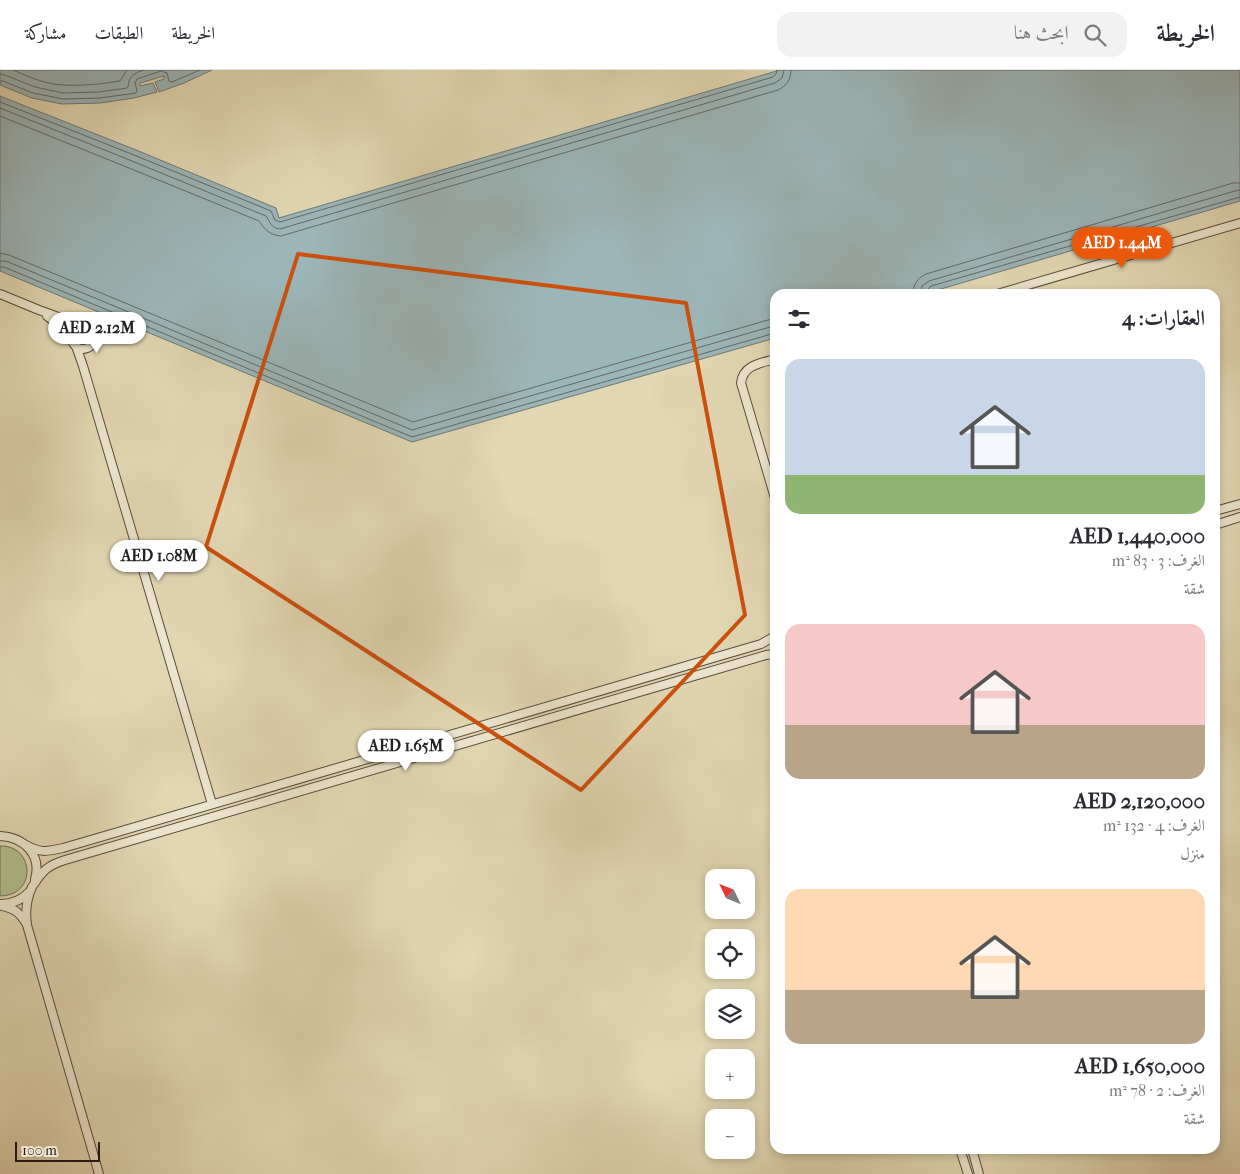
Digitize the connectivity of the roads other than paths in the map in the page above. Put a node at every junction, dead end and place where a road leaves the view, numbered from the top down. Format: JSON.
{"nodes":[{"id":1,"x":1240,"y":223,"type":"edge"},
{"id":2,"x":1015,"y":289,"type":"edge"},
{"id":3,"x":0,"y":294,"type":"edge"},
{"id":4,"x":40,"y":310,"type":"junction"},
{"id":5,"x":86,"y":328,"type":"junction"},
{"id":6,"x":75,"y":344,"type":"junction"},
{"id":7,"x":90,"y":346,"type":"junction"},
{"id":8,"x":770,"y":361,"type":"edge"},
{"id":9,"x":84,"y":366,"type":"junction"},
{"id":10,"x":770,"y":481,"type":"edge"},
{"id":11,"x":1240,"y":504,"type":"edge"},
{"id":12,"x":1220,"y":510,"type":"edge"},
{"id":13,"x":1240,"y":517,"type":"edge"},
{"id":14,"x":1220,"y":523,"type":"edge"},
{"id":15,"x":770,"y":639,"type":"edge"},
{"id":16,"x":770,"y":655,"type":"edge"},
{"id":17,"x":212,"y":804,"type":"junction"},
{"id":18,"x":0,"y":832,"type":"edge"},
{"id":19,"x":0,"y":836,"type":"edge"},
{"id":20,"x":9,"y":837,"type":"junction"},
{"id":21,"x":24,"y":844,"type":"junction"},
{"id":22,"x":33,"y":886,"type":"junction"},
{"id":23,"x":0,"y":905,"type":"edge"},
{"id":24,"x":27,"y":925,"type":"junction"},
{"id":25,"x":962,"y":1154,"type":"edge"},
{"id":26,"x":973,"y":1154,"type":"edge"},
{"id":27,"x":99,"y":1174,"type":"edge"},
{"id":28,"x":968,"y":1174,"type":"edge"},
{"id":29,"x":979,"y":1174,"type":"edge"}],
"edges":[{"from":1,"to":2,"type":"street"},
{"from":3,"to":4,"type":"street"},
{"from":4,"to":5,"type":"street"},
{"from":4,"to":6,"type":"street"},
{"from":5,"to":6,"type":"street"},
{"from":5,"to":7,"type":"street"},
{"from":6,"to":7,"type":"street"},
{"from":6,"to":9,"type":"street"},
{"from":7,"to":9,"type":"street"},
{"from":8,"to":10,"type":"street"},
{"from":9,"to":17,"type":"street"},
{"from":11,"to":12,"type":"street"},
{"from":13,"to":14,"type":"street"},
{"from":15,"to":17,"type":"street"},
{"from":16,"to":22,"type":"street"},
{"from":17,"to":21,"type":"street"},
{"from":18,"to":20,"type":"street"},
{"from":19,"to":20,"type":"street"},
{"from":20,"to":21,"type":"street"},
{"from":21,"to":22,"type":"street"},
{"from":22,"to":23,"type":"street"},
{"from":22,"to":24,"type":"street"},
{"from":23,"to":24,"type":"street"},
{"from":24,"to":27,"type":"street"},
{"from":25,"to":28,"type":"street"},
{"from":26,"to":29,"type":"street"}]}
